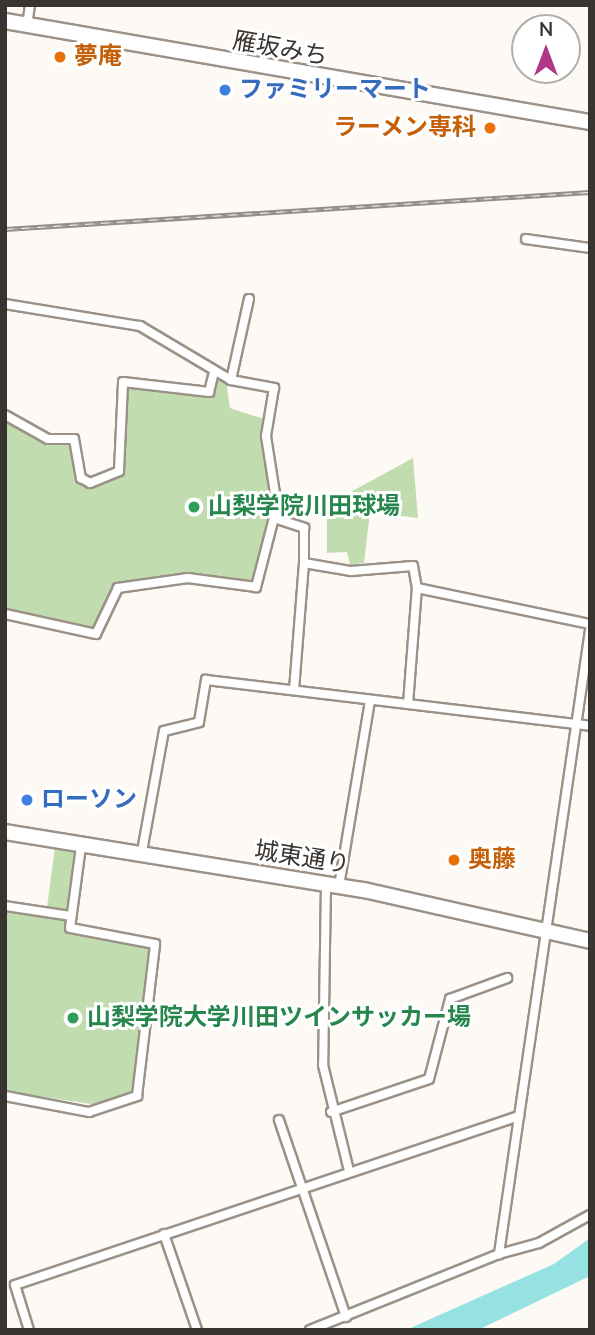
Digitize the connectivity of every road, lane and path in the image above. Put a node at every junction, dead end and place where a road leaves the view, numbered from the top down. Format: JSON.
{"nodes":[{"id":1,"x":30,"y":5,"type":"edge"},
{"id":2,"x":5,"y":21,"type":"edge"},
{"id":3,"x":27,"y":26,"type":"junction"},
{"id":4,"x":590,"y":122,"type":"edge"},
{"id":5,"x":526,"y":239,"type":"dead end"},
{"id":6,"x":590,"y":248,"type":"edge"},
{"id":7,"x":249,"y":299,"type":"dead end"},
{"id":8,"x":5,"y":304,"type":"edge"},
{"id":9,"x":214,"y":372,"type":"junction"},
{"id":10,"x":231,"y":380,"type":"junction"},
{"id":11,"x":5,"y":415,"type":"edge"},
{"id":12,"x":274,"y":517,"type":"junction"},
{"id":13,"x":304,"y":563,"type":"junction"},
{"id":14,"x":417,"y":588,"type":"junction"},
{"id":15,"x":5,"y":614,"type":"edge"},
{"id":16,"x":590,"y":624,"type":"edge"},
{"id":17,"x":590,"y":630,"type":"edge"},
{"id":18,"x":294,"y":690,"type":"junction"},
{"id":19,"x":370,"y":700,"type":"junction"},
{"id":20,"x":408,"y":704,"type":"junction"},
{"id":21,"x":574,"y":725,"type":"junction"},
{"id":22,"x":590,"y":726,"type":"edge"},
{"id":23,"x":5,"y":832,"type":"edge"},
{"id":24,"x":80,"y":847,"type":"junction"},
{"id":25,"x":141,"y":857,"type":"junction"},
{"id":26,"x":333,"y":885,"type":"junction"},
{"id":27,"x":5,"y":906,"type":"edge"},
{"id":28,"x":71,"y":916,"type":"junction"},
{"id":29,"x":545,"y":930,"type":"junction"},
{"id":30,"x":590,"y":941,"type":"edge"},
{"id":31,"x":507,"y":978,"type":"dead end"},
{"id":32,"x":5,"y":1096,"type":"edge"},
{"id":33,"x":331,"y":1112,"type":"junction"},
{"id":34,"x":519,"y":1116,"type":"junction"},
{"id":35,"x":279,"y":1120,"type":"dead end"},
{"id":36,"x":349,"y":1171,"type":"junction"},
{"id":37,"x":302,"y":1187,"type":"junction"},
{"id":38,"x":590,"y":1216,"type":"edge"},
{"id":39,"x":164,"y":1234,"type":"junction"},
{"id":40,"x":499,"y":1254,"type":"junction"},
{"id":41,"x":346,"y":1317,"type":"junction"},
{"id":42,"x":29,"y":1330,"type":"edge"},
{"id":43,"x":197,"y":1330,"type":"edge"},
{"id":44,"x":310,"y":1330,"type":"edge"}],
"edges":[{"from":1,"to":3,"type":"street"},
{"from":2,"to":3,"type":"highway","name":"雁坂みち"},
{"from":3,"to":4,"type":"highway","name":"雁坂みち"},
{"from":5,"to":6,"type":"street"},
{"from":7,"to":10,"type":"street"},
{"from":8,"to":9,"type":"street"},
{"from":9,"to":10,"type":"street"},
{"from":9,"to":11,"type":"street"},
{"from":10,"to":12,"type":"street"},
{"from":12,"to":13,"type":"street"},
{"from":12,"to":15,"type":"street"},
{"from":13,"to":14,"type":"street"},
{"from":13,"to":18,"type":"street"},
{"from":14,"to":16,"type":"street"},
{"from":14,"to":20,"type":"street"},
{"from":17,"to":21,"type":"street"},
{"from":18,"to":19,"type":"street"},
{"from":18,"to":25,"type":"street"},
{"from":19,"to":20,"type":"street"},
{"from":19,"to":26,"type":"street"},
{"from":20,"to":21,"type":"street"},
{"from":21,"to":22,"type":"street"},
{"from":21,"to":29,"type":"street"},
{"from":23,"to":24,"type":"highway","name":"城東通り"},
{"from":24,"to":25,"type":"highway","name":"城東通り"},
{"from":24,"to":28,"type":"street"},
{"from":25,"to":26,"type":"highway","name":"城東通り"},
{"from":26,"to":29,"type":"highway","name":"城東通り"},
{"from":26,"to":33,"type":"street"},
{"from":27,"to":28,"type":"street"},
{"from":28,"to":32,"type":"street"},
{"from":29,"to":30,"type":"highway","name":"城東通り"},
{"from":29,"to":34,"type":"street"},
{"from":31,"to":33,"type":"street"},
{"from":33,"to":36,"type":"street"},
{"from":34,"to":36,"type":"street"},
{"from":34,"to":40,"type":"street"},
{"from":35,"to":37,"type":"street"},
{"from":36,"to":37,"type":"street"},
{"from":37,"to":39,"type":"street"},
{"from":37,"to":41,"type":"street"},
{"from":38,"to":40,"type":"street"},
{"from":39,"to":42,"type":"street"},
{"from":39,"to":43,"type":"street"},
{"from":40,"to":41,"type":"street"},
{"from":41,"to":44,"type":"street"}]}
